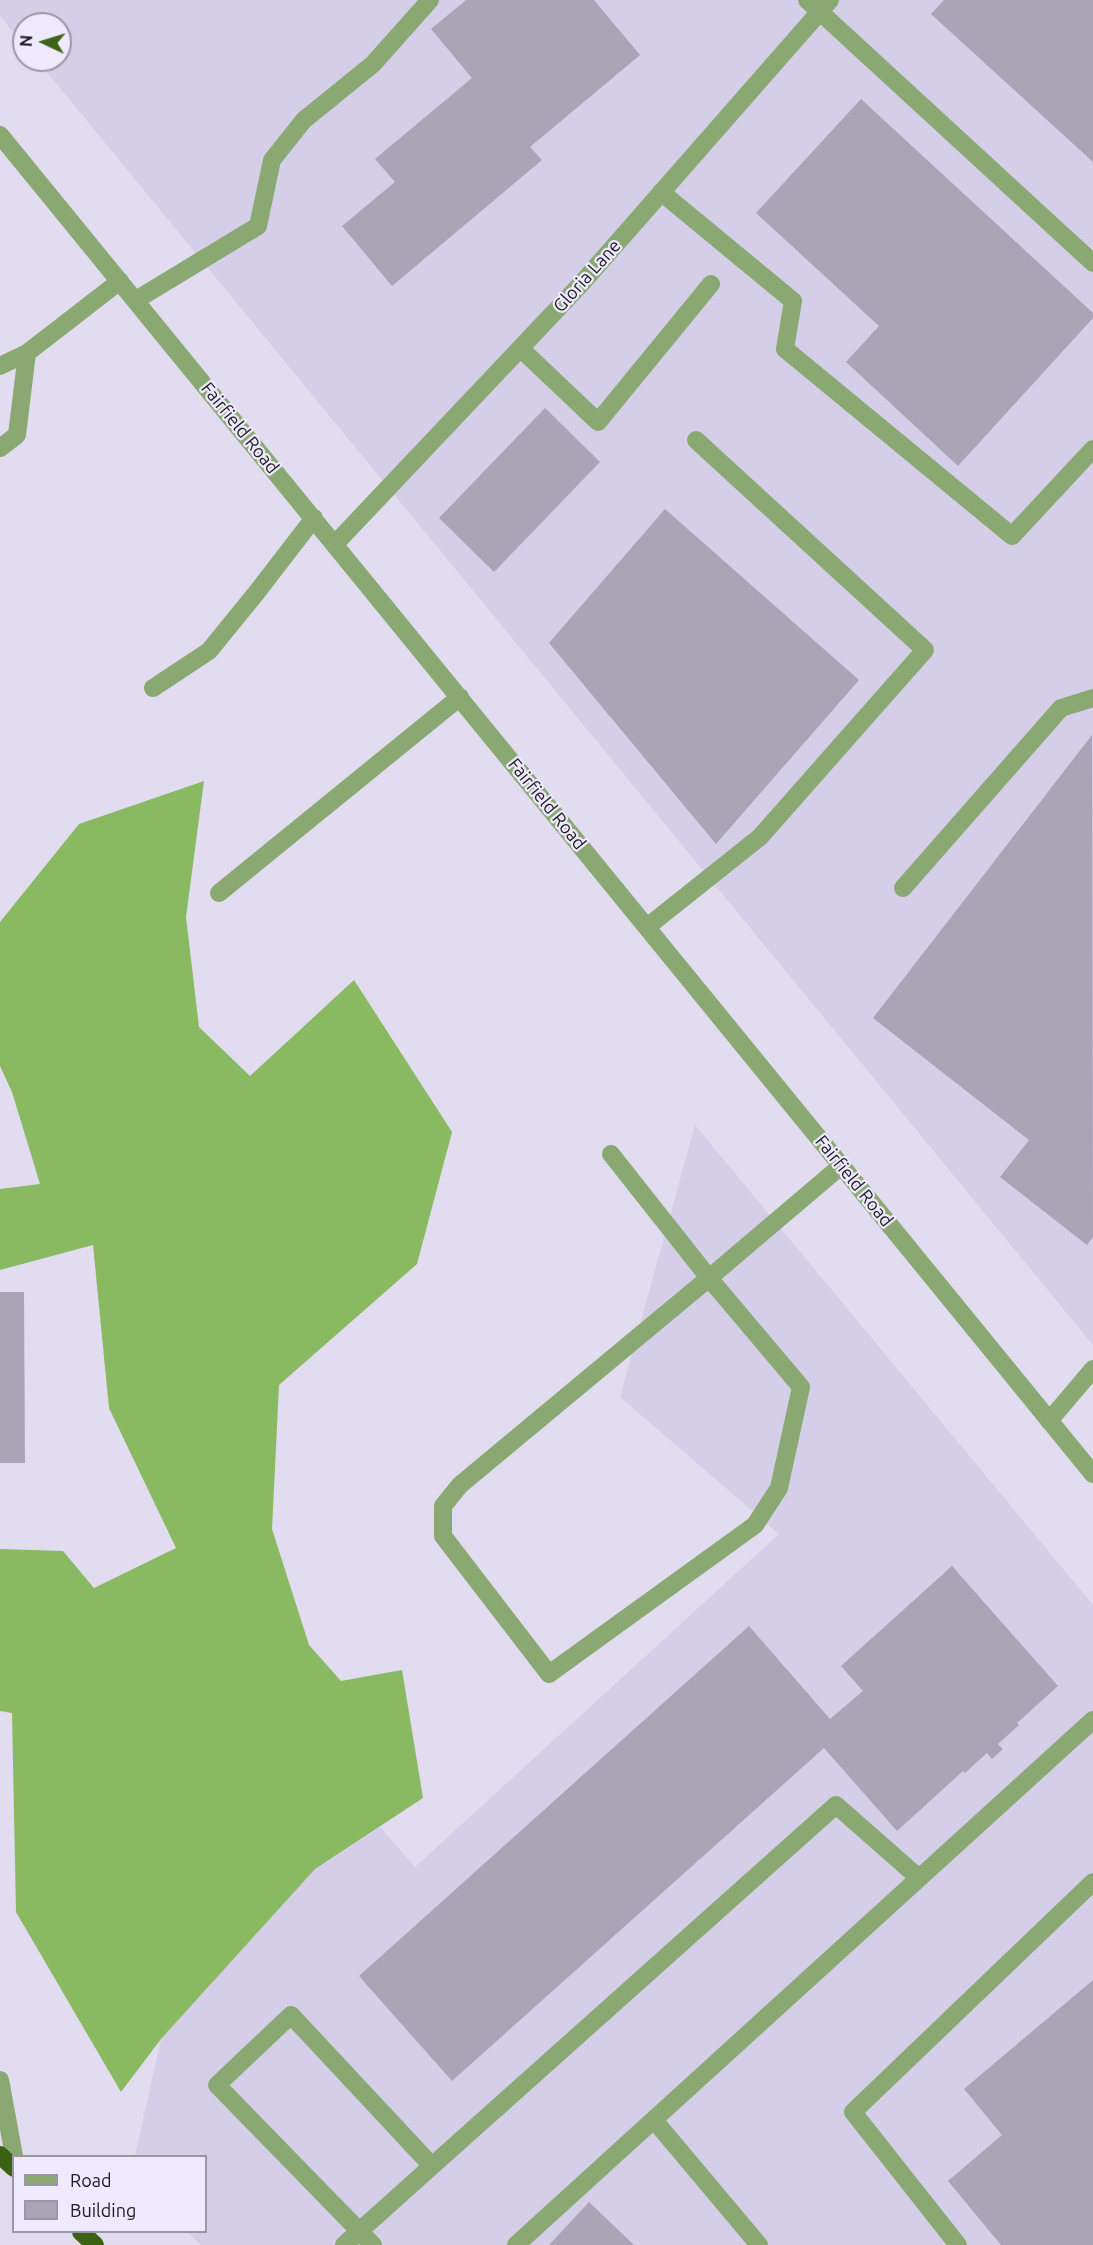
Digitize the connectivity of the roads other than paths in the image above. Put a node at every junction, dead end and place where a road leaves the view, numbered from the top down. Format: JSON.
{"nodes":[{"id":1,"x":430,"y":0,"type":"edge"},
{"id":2,"x":819,"y":4,"type":"edge"},
{"id":3,"x":0,"y":135,"type":"edge"},
{"id":4,"x":661,"y":192,"type":"junction"},
{"id":5,"x":1093,"y":263,"type":"edge"},
{"id":6,"x":120,"y":281,"type":"junction"},
{"id":7,"x":711,"y":284,"type":"dead end"},
{"id":8,"x":136,"y":300,"type":"junction"},
{"id":9,"x":520,"y":348,"type":"junction"},
{"id":10,"x":27,"y":353,"type":"junction"},
{"id":11,"x":0,"y":366,"type":"edge"},
{"id":12,"x":696,"y":440,"type":"dead end"},
{"id":13,"x":0,"y":448,"type":"edge"},
{"id":14,"x":1093,"y":449,"type":"edge"},
{"id":15,"x":314,"y":518,"type":"junction"},
{"id":16,"x":335,"y":544,"type":"junction"},
{"id":17,"x":153,"y":688,"type":"dead end"},
{"id":18,"x":460,"y":698,"type":"junction"},
{"id":19,"x":1093,"y":698,"type":"edge"},
{"id":20,"x":903,"y":888,"type":"dead end"},
{"id":21,"x":219,"y":893,"type":"dead end"},
{"id":22,"x":647,"y":927,"type":"junction"},
{"id":23,"x":611,"y":1154,"type":"dead end"},
{"id":24,"x":842,"y":1166,"type":"junction"},
{"id":25,"x":709,"y":1278,"type":"junction"},
{"id":26,"x":1093,"y":1370,"type":"edge"},
{"id":27,"x":1049,"y":1421,"type":"junction"},
{"id":28,"x":1093,"y":1474,"type":"edge"},
{"id":29,"x":1093,"y":1720,"type":"edge"},
{"id":30,"x":919,"y":1878,"type":"junction"},
{"id":31,"x":1093,"y":1882,"type":"edge"},
{"id":32,"x":0,"y":2080,"type":"edge"},
{"id":33,"x":654,"y":2120,"type":"junction"},
{"id":34,"x":0,"y":2155,"type":"edge"},
{"id":35,"x":14,"y":2155,"type":"edge"},
{"id":36,"x":12,"y":2166,"type":"edge"},
{"id":37,"x":432,"y":2166,"type":"junction"},
{"id":38,"x":358,"y":2230,"type":"junction"},
{"id":39,"x":82,"y":2233,"type":"edge"},
{"id":40,"x":95,"y":2245,"type":"edge"},
{"id":41,"x":344,"y":2245,"type":"edge"},
{"id":42,"x":373,"y":2245,"type":"edge"},
{"id":43,"x":516,"y":2245,"type":"edge"},
{"id":44,"x":759,"y":2245,"type":"edge"},
{"id":45,"x":958,"y":2245,"type":"edge"}],
"edges":[{"from":1,"to":8,"type":"street"},
{"from":2,"to":4,"type":"street","name":"Gloria Lane"},
{"from":2,"to":5,"type":"street"},
{"from":3,"to":6,"type":"street","name":"Fairfield Road"},
{"from":4,"to":9,"type":"street","name":"Gloria Lane"},
{"from":4,"to":14,"type":"street"},
{"from":6,"to":8,"type":"street","name":"Fairfield Road"},
{"from":6,"to":10,"type":"street"},
{"from":7,"to":9,"type":"street"},
{"from":8,"to":15,"type":"street","name":"Fairfield Road"},
{"from":9,"to":16,"type":"street","name":"Gloria Lane"},
{"from":10,"to":11,"type":"street"},
{"from":10,"to":13,"type":"street"},
{"from":12,"to":22,"type":"street"},
{"from":15,"to":16,"type":"street","name":"Fairfield Road"},
{"from":15,"to":17,"type":"street"},
{"from":16,"to":18,"type":"street","name":"Fairfield Road"},
{"from":18,"to":21,"type":"street"},
{"from":18,"to":22,"type":"street","name":"Fairfield Road"},
{"from":19,"to":20,"type":"street"},
{"from":22,"to":24,"type":"street","name":"Fairfield Road"},
{"from":23,"to":25,"type":"street"},
{"from":24,"to":25,"type":"street"},
{"from":24,"to":27,"type":"street","name":"Fairfield Road"},
{"from":25,"to":25,"type":"street"},
{"from":26,"to":27,"type":"street"},
{"from":27,"to":28,"type":"street","name":"Fairfield Road"},
{"from":29,"to":30,"type":"street"},
{"from":30,"to":33,"type":"street"},
{"from":30,"to":37,"type":"street"},
{"from":31,"to":45,"type":"street"},
{"from":32,"to":35,"type":"street"},
{"from":33,"to":43,"type":"street"},
{"from":33,"to":44,"type":"street"},
{"from":34,"to":36,"type":"highway"},
{"from":37,"to":38,"type":"street"},
{"from":37,"to":38,"type":"street"},
{"from":38,"to":41,"type":"street"},
{"from":38,"to":42,"type":"street"},
{"from":39,"to":40,"type":"highway"}]}
